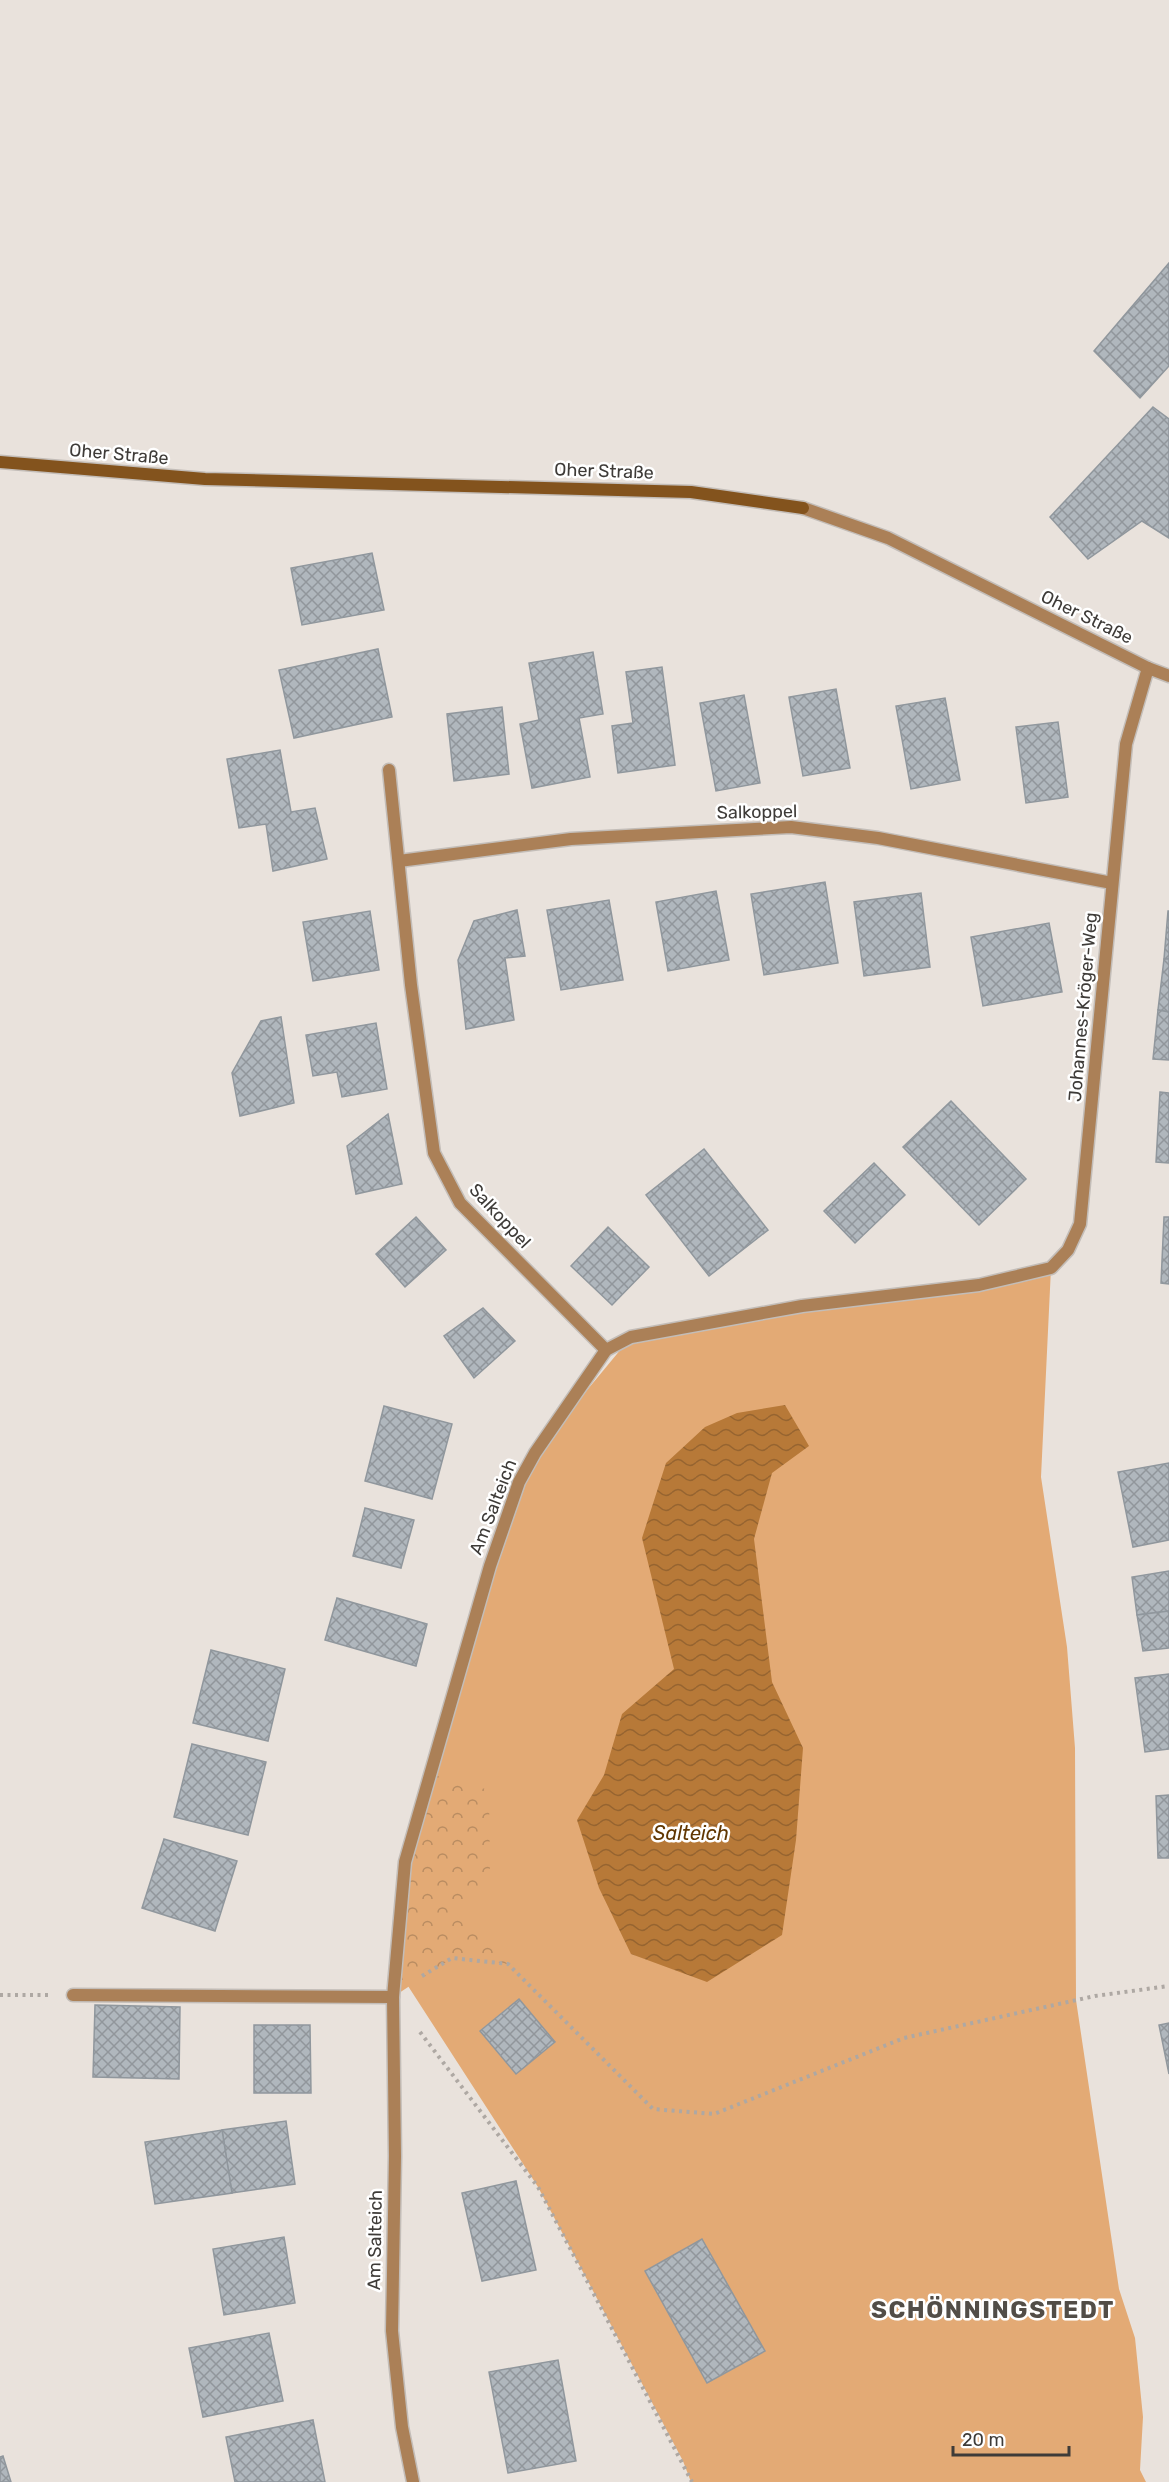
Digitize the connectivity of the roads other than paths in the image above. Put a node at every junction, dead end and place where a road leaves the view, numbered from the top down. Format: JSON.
{"nodes":[{"id":1,"x":0,"y":462,"type":"edge"},
{"id":2,"x":1148,"y":668,"type":"junction"},
{"id":3,"x":1169,"y":676,"type":"edge"},
{"id":4,"x":389,"y":770,"type":"dead end"},
{"id":5,"x":399,"y":861,"type":"junction"},
{"id":6,"x":1112,"y":884,"type":"junction"},
{"id":7,"x":979,"y":1285,"type":"joint"},
{"id":8,"x":606,"y":1350,"type":"junction"},
{"id":9,"x":73,"y":1995,"type":"road end"},
{"id":10,"x":393,"y":1997,"type":"junction"},
{"id":11,"x":413,"y":2482,"type":"edge"}],
"edges":[{"from":1,"to":2,"type":"street","name":"Oher Straße"},
{"from":2,"to":3,"type":"street","name":"Oher Straße"},
{"from":2,"to":6,"type":"street","name":"Johannes-Kröger-Weg"},
{"from":4,"to":5,"type":"street","name":"Salkoppel"},
{"from":5,"to":6,"type":"street","name":"Salkoppel"},
{"from":5,"to":8,"type":"street","name":"Salkoppel"},
{"from":6,"to":7,"type":"street","name":"Johannes-Kröger-Weg"},
{"from":7,"to":8,"type":"street","name":"Am Salteich"},
{"from":8,"to":10,"type":"street","name":"Am Salteich"},
{"from":9,"to":10,"type":"street"},
{"from":10,"to":11,"type":"street","name":"Am Salteich"}]}
